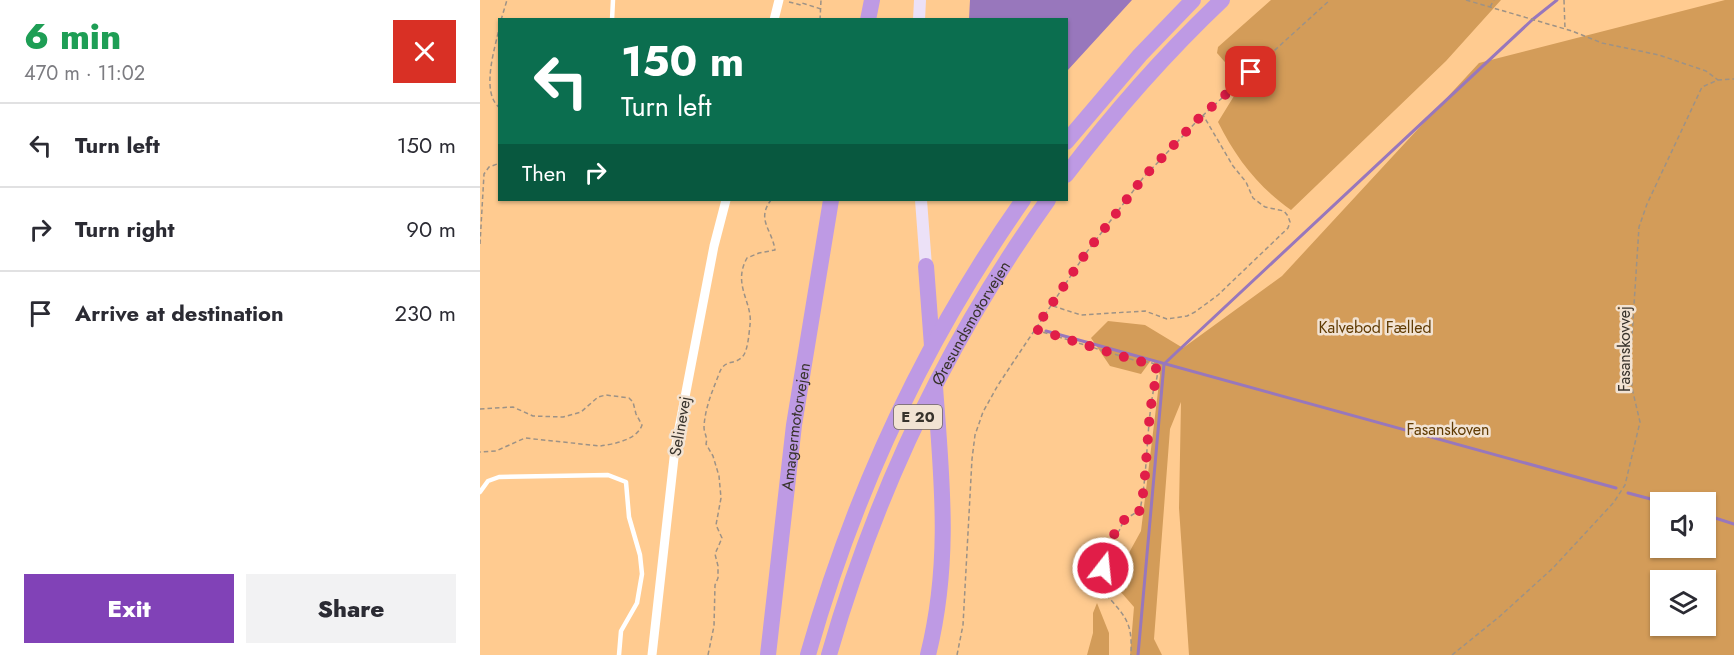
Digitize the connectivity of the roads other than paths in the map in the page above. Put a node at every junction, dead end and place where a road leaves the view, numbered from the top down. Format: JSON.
{"nodes":[{"id":1,"x":613,"y":0,"type":"edge"},
{"id":2,"x":783,"y":0,"type":"edge"},
{"id":3,"x":873,"y":0,"type":"edge"},
{"id":4,"x":920,"y":0,"type":"edge"},
{"id":5,"x":1193,"y":0,"type":"edge"},
{"id":6,"x":1222,"y":0,"type":"edge"},
{"id":7,"x":612,"y":18,"type":"edge"},
{"id":8,"x":775,"y":18,"type":"edge"},
{"id":9,"x":868,"y":18,"type":"edge"},
{"id":10,"x":919,"y":18,"type":"edge"},
{"id":11,"x":1068,"y":140,"type":"edge"},
{"id":12,"x":1068,"y":172,"type":"edge"},
{"id":13,"x":726,"y":201,"type":"edge"},
{"id":14,"x":831,"y":201,"type":"edge"},
{"id":15,"x":921,"y":201,"type":"edge"},
{"id":16,"x":1022,"y":201,"type":"edge"},
{"id":17,"x":1047,"y":201,"type":"edge"},
{"id":18,"x":926,"y":266,"type":"joint"},
{"id":19,"x":480,"y":492,"type":"edge"},
{"id":20,"x":619,"y":655,"type":"edge"},
{"id":21,"x":652,"y":655,"type":"edge"},
{"id":22,"x":768,"y":655,"type":"edge"},
{"id":23,"x":808,"y":655,"type":"edge"},
{"id":24,"x":829,"y":655,"type":"edge"},
{"id":25,"x":928,"y":655,"type":"edge"}],
"edges":[{"from":1,"to":7,"type":"lane"},
{"from":2,"to":8,"type":"street"},
{"from":3,"to":9,"type":"highway"},
{"from":4,"to":10,"type":"street"},
{"from":5,"to":11,"type":"highway"},
{"from":6,"to":12,"type":"highway"},
{"from":13,"to":21,"type":"street","name":"Selinevej"},
{"from":14,"to":22,"type":"highway","name":"Amagermotorvejen"},
{"from":15,"to":18,"type":"street"},
{"from":16,"to":23,"type":"highway","name":"Øresundsmotorvejen","number":"E 20"},
{"from":17,"to":24,"type":"highway","name":"Øresundsmotorvejen","number":"E 20"},
{"from":18,"to":25,"type":"highway"},
{"from":19,"to":20,"type":"lane"}]}
